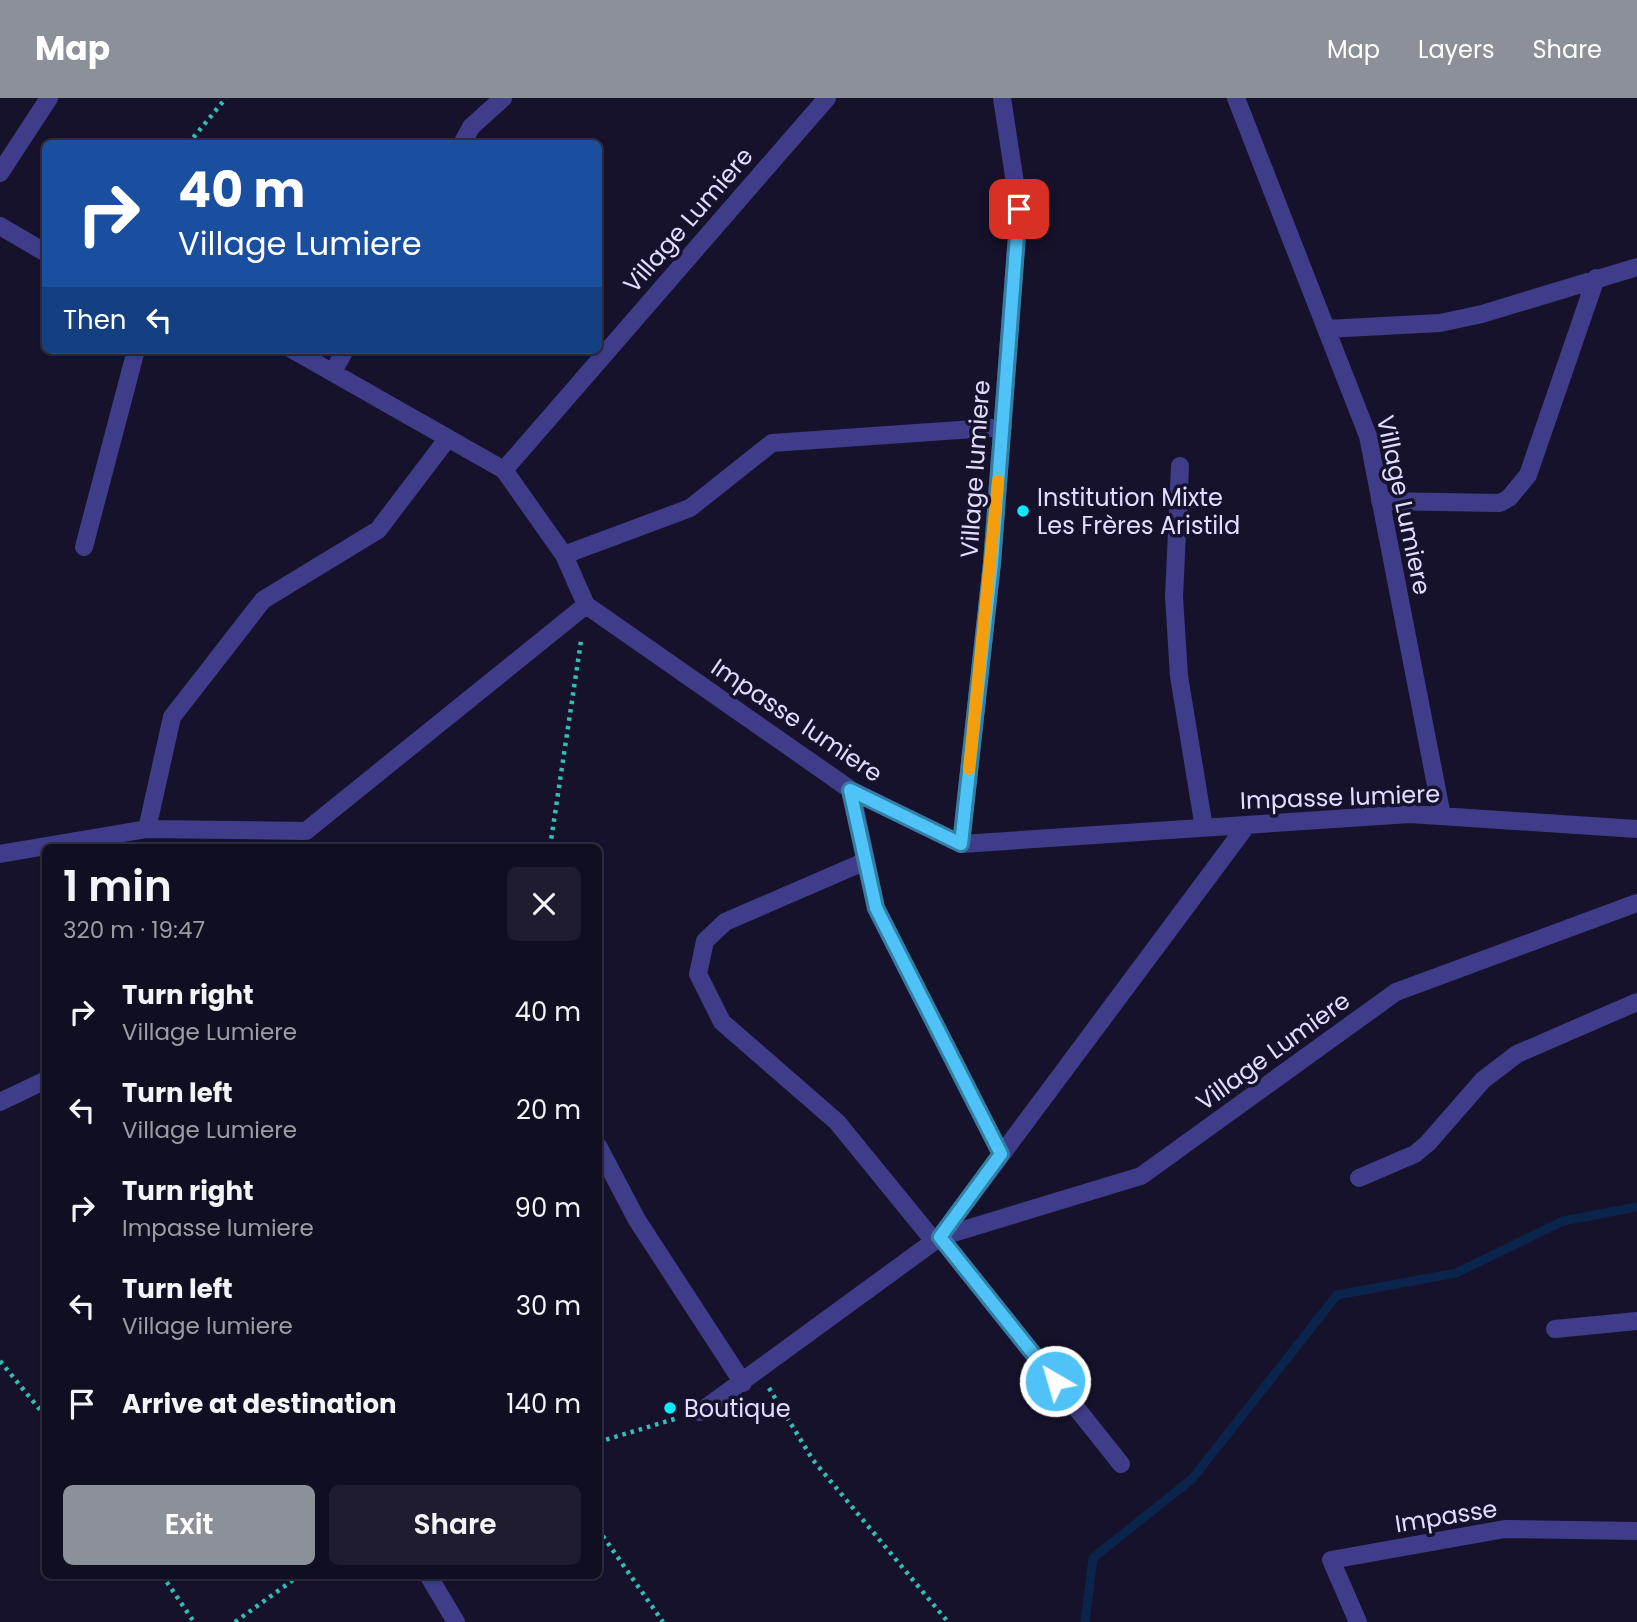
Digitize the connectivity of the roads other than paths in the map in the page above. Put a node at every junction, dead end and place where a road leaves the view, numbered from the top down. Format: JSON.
{"nodes":[{"id":1,"x":49,"y":98,"type":"edge"},
{"id":2,"x":503,"y":98,"type":"edge"},
{"id":3,"x":827,"y":98,"type":"edge"},
{"id":4,"x":1002,"y":98,"type":"edge"},
{"id":5,"x":1236,"y":98,"type":"edge"},
{"id":6,"x":464,"y":140,"type":"edge"},
{"id":7,"x":0,"y":173,"type":"edge"},
{"id":8,"x":0,"y":226,"type":"edge"},
{"id":9,"x":42,"y":251,"type":"edge"},
{"id":10,"x":1637,"y":267,"type":"edge"},
{"id":11,"x":1596,"y":278,"type":"junction"},
{"id":12,"x":1326,"y":329,"type":"junction"},
{"id":13,"x":135,"y":354,"type":"edge"},
{"id":14,"x":300,"y":354,"type":"edge"},
{"id":15,"x":343,"y":354,"type":"edge"},
{"id":16,"x":333,"y":372,"type":"junction"},
{"id":17,"x":1003,"y":427,"type":"junction"},
{"id":18,"x":448,"y":438,"type":"junction"},
{"id":19,"x":1180,"y":466,"type":"dead end"},
{"id":20,"x":504,"y":470,"type":"junction"},
{"id":21,"x":1381,"y":501,"type":"junction"},
{"id":22,"x":84,"y":547,"type":"dead end"},
{"id":23,"x":564,"y":555,"type":"junction"},
{"id":24,"x":586,"y":605,"type":"junction"},
{"id":25,"x":850,"y":790,"type":"junction"},
{"id":26,"x":1442,"y":816,"type":"junction"},
{"id":27,"x":1247,"y":825,"type":"junction"},
{"id":28,"x":1204,"y":828,"type":"junction"},
{"id":29,"x":147,"y":829,"type":"junction"},
{"id":30,"x":1637,"y":829,"type":"edge"},
{"id":31,"x":308,"y":839,"type":"edge"},
{"id":32,"x":59,"y":844,"type":"edge"},
{"id":33,"x":961,"y":844,"type":"junction"},
{"id":34,"x":42,"y":847,"type":"edge"},
{"id":35,"x":0,"y":854,"type":"edge"},
{"id":36,"x":866,"y":861,"type":"junction"},
{"id":37,"x":1637,"y":903,"type":"edge"},
{"id":38,"x":1637,"y":1002,"type":"edge"},
{"id":39,"x":42,"y":1082,"type":"edge"},
{"id":40,"x":0,"y":1102,"type":"edge"},
{"id":41,"x":602,"y":1154,"type":"edge"},
{"id":42,"x":1001,"y":1154,"type":"junction"},
{"id":43,"x":1359,"y":1178,"type":"dead end"},
{"id":44,"x":937,"y":1239,"type":"junction"},
{"id":45,"x":1637,"y":1321,"type":"edge"},
{"id":46,"x":1555,"y":1329,"type":"dead end"},
{"id":47,"x":743,"y":1382,"type":"junction"},
{"id":48,"x":700,"y":1412,"type":"road end"},
{"id":49,"x":1121,"y":1464,"type":"dead end"},
{"id":50,"x":1637,"y":1531,"type":"edge"},
{"id":51,"x":430,"y":1579,"type":"edge"},
{"id":52,"x":456,"y":1622,"type":"edge"},
{"id":53,"x":1358,"y":1622,"type":"edge"}],
"edges":[{"from":1,"to":7,"type":"street"},
{"from":2,"to":6,"type":"street"},
{"from":3,"to":20,"type":"street","name":"Village Lumiere"},
{"from":4,"to":17,"type":"street","name":"Village lumiere"},
{"from":5,"to":12,"type":"street","name":"Village Lumiere"},
{"from":8,"to":9,"type":"street"},
{"from":10,"to":11,"type":"street"},
{"from":11,"to":12,"type":"street"},
{"from":11,"to":21,"type":"street"},
{"from":12,"to":21,"type":"street","name":"Village Lumiere"},
{"from":13,"to":22,"type":"street"},
{"from":14,"to":16,"type":"street"},
{"from":15,"to":16,"type":"street"},
{"from":16,"to":18,"type":"street"},
{"from":17,"to":23,"type":"street"},
{"from":17,"to":33,"type":"street","name":"Village lumiere"},
{"from":18,"to":20,"type":"street"},
{"from":18,"to":29,"type":"street"},
{"from":19,"to":28,"type":"street"},
{"from":20,"to":23,"type":"street"},
{"from":21,"to":26,"type":"street","name":"Village Lumiere"},
{"from":23,"to":24,"type":"street"},
{"from":24,"to":25,"type":"street","name":"Impasse lumiere"},
{"from":24,"to":31,"type":"street"},
{"from":25,"to":33,"type":"street","name":"Impasse lumiere"},
{"from":25,"to":36,"type":"street"},
{"from":26,"to":27,"type":"street","name":"Impasse lumiere"},
{"from":26,"to":30,"type":"street","name":"Impasse lumiere"},
{"from":27,"to":28,"type":"street","name":"Impasse lumiere"},
{"from":27,"to":42,"type":"street","name":"Village Lumiere"},
{"from":28,"to":33,"type":"street","name":"Impasse lumiere"},
{"from":29,"to":31,"type":"street"},
{"from":29,"to":32,"type":"street"},
{"from":34,"to":35,"type":"street"},
{"from":36,"to":42,"type":"street"},
{"from":36,"to":44,"type":"street"},
{"from":37,"to":44,"type":"street","name":"Village Lumiere"},
{"from":38,"to":43,"type":"street"},
{"from":39,"to":40,"type":"street"},
{"from":41,"to":47,"type":"street"},
{"from":42,"to":44,"type":"street","name":"Village Lumiere"},
{"from":44,"to":47,"type":"street","name":"Village Lumiere"},
{"from":44,"to":49,"type":"street"},
{"from":45,"to":46,"type":"street"},
{"from":47,"to":48,"type":"street","name":"Village Lumiere"},
{"from":50,"to":53,"type":"street","name":"Impasse"},
{"from":51,"to":52,"type":"street"}]}
